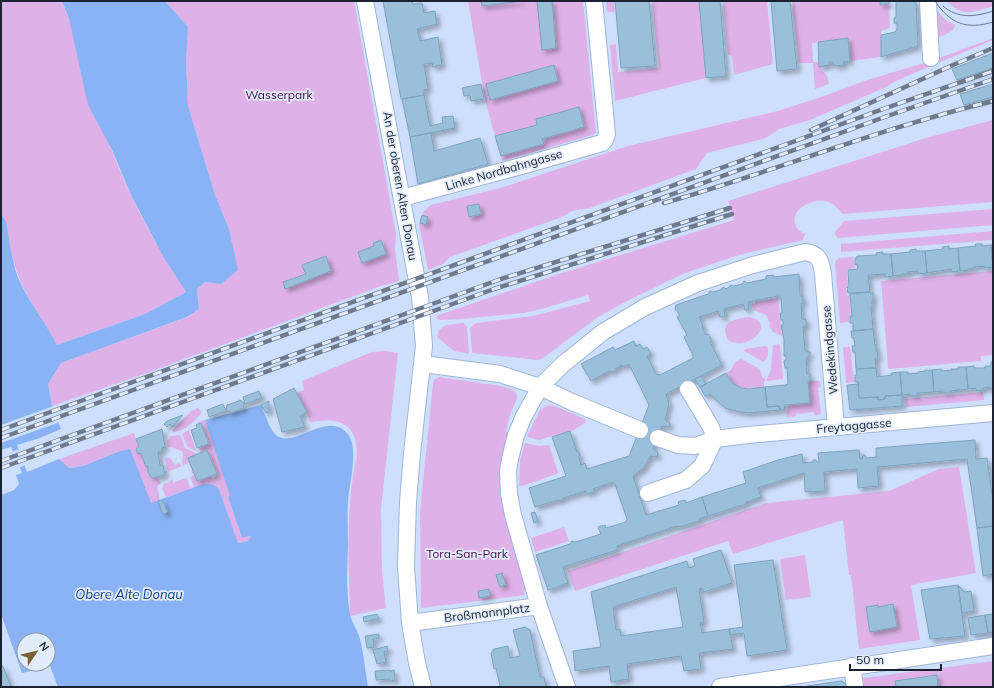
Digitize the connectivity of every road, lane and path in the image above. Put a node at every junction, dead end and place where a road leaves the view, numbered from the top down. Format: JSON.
{"nodes":[{"id":1,"x":365,"y":1,"type":"edge"},
{"id":2,"x":594,"y":1,"type":"edge"},
{"id":3,"x":928,"y":1,"type":"edge"},
{"id":4,"x":931,"y":58,"type":"dead end"},
{"id":5,"x":402,"y":198,"type":"junction"},
{"id":6,"x":423,"y":368,"type":"junction"},
{"id":7,"x":540,"y":387,"type":"junction"},
{"id":8,"x":688,"y":389,"type":"dead end"},
{"id":9,"x":993,"y":413,"type":"edge"},
{"id":10,"x":836,"y":427,"type":"junction"},
{"id":11,"x":640,"y":430,"type":"dead end"},
{"id":12,"x":658,"y":438,"type":"dead end"},
{"id":13,"x":715,"y":439,"type":"junction"},
{"id":14,"x":648,"y":493,"type":"dead end"},
{"id":15,"x":539,"y":606,"type":"junction"},
{"id":16,"x":410,"y":623,"type":"junction"},
{"id":17,"x":993,"y":646,"type":"edge"},
{"id":18,"x":852,"y":666,"type":"junction"},
{"id":19,"x":739,"y":686,"type":"edge"},
{"id":20,"x":423,"y":687,"type":"edge"},
{"id":21,"x":567,"y":687,"type":"edge"},
{"id":22,"x":720,"y":687,"type":"edge"},
{"id":23,"x":855,"y":687,"type":"edge"}],
"edges":[{"from":1,"to":5,"type":"street","name":"An der oberen Alten Donau"},
{"from":2,"to":5,"type":"street","name":"Linke Nordbahngasse"},
{"from":3,"to":4,"type":"street"},
{"from":5,"to":6,"type":"street","name":"An der oberen Alten Donau"},
{"from":6,"to":7,"type":"street"},
{"from":6,"to":16,"type":"street"},
{"from":7,"to":10,"type":"street","name":"Wedekindgasse"},
{"from":7,"to":11,"type":"street"},
{"from":7,"to":15,"type":"street","name":"Broßmannplatz"},
{"from":8,"to":13,"type":"street"},
{"from":9,"to":10,"type":"street","name":"Freytaggasse"},
{"from":10,"to":13,"type":"street","name":"Freytaggasse"},
{"from":12,"to":13,"type":"street","name":"Freytaggasse"},
{"from":13,"to":14,"type":"street"},
{"from":15,"to":16,"type":"street","name":"Broßmannplatz"},
{"from":15,"to":21,"type":"street"},
{"from":16,"to":20,"type":"street"},
{"from":17,"to":18,"type":"street"},
{"from":18,"to":19,"type":"street"},
{"from":18,"to":23,"type":"street"},
{"from":19,"to":22,"type":"street"}]}
